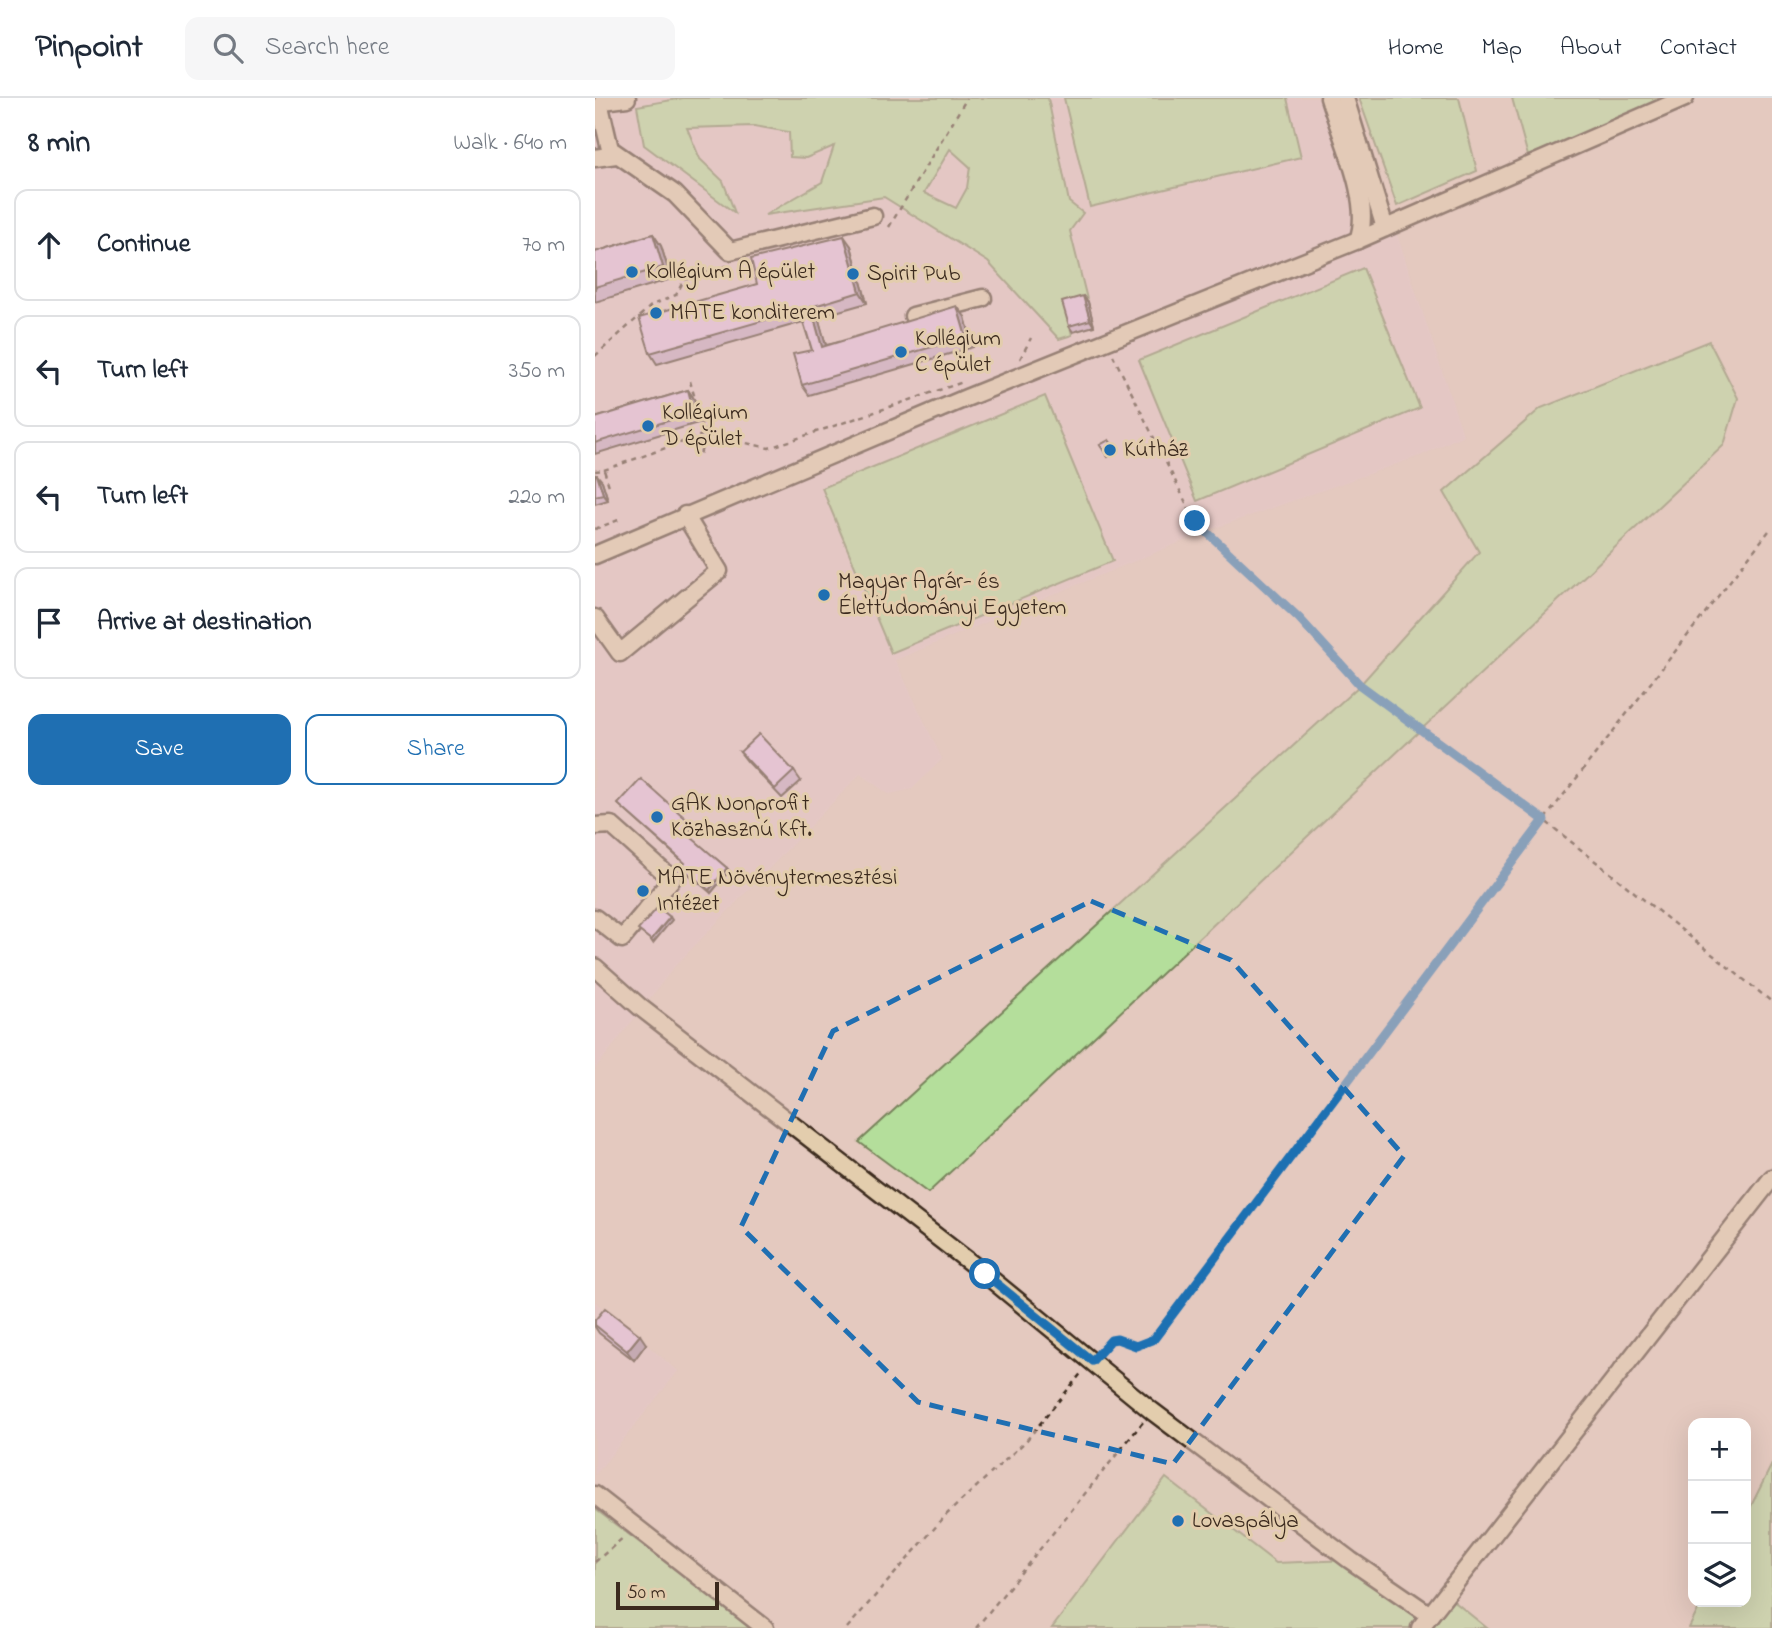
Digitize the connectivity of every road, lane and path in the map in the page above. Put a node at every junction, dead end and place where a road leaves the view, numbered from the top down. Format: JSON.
{"nodes":[{"id":1,"x":627,"y":98,"type":"edge"},
{"id":2,"x":967,"y":98,"type":"edge"},
{"id":3,"x":1329,"y":98,"type":"edge"},
{"id":4,"x":1345,"y":98,"type":"edge"},
{"id":5,"x":1685,"y":98,"type":"edge"},
{"id":6,"x":601,"y":105,"type":"edge"},
{"id":7,"x":616,"y":155,"type":"junction"},
{"id":8,"x":595,"y":158,"type":"edge"},
{"id":9,"x":873,"y":216,"type":"dead end"},
{"id":10,"x":889,"y":227,"type":"dead end"},
{"id":11,"x":1385,"y":228,"type":"junction"},
{"id":12,"x":1358,"y":240,"type":"junction"},
{"id":13,"x":730,"y":251,"type":"junction"},
{"id":14,"x":983,"y":298,"type":"dead end"},
{"id":15,"x":913,"y":316,"type":"edge"},
{"id":16,"x":1031,"y":338,"type":"dead end"},
{"id":17,"x":1107,"y":342,"type":"junction"},
{"id":18,"x":595,"y":356,"type":"edge"},
{"id":19,"x":1017,"y":362,"type":"dead end"},
{"id":20,"x":967,"y":380,"type":"dead end"},
{"id":21,"x":690,"y":382,"type":"dead end"},
{"id":22,"x":705,"y":434,"type":"junction"},
{"id":23,"x":700,"y":454,"type":"dead end"},
{"id":24,"x":604,"y":470,"type":"junction"},
{"id":25,"x":595,"y":471,"type":"edge"},
{"id":26,"x":609,"y":486,"type":"dead end"},
{"id":27,"x":685,"y":515,"type":"junction"},
{"id":28,"x":621,"y":519,"type":"dead end"},
{"id":29,"x":1772,"y":527,"type":"edge"},
{"id":30,"x":595,"y":529,"type":"edge"},
{"id":31,"x":595,"y":555,"type":"edge"},
{"id":32,"x":595,"y":618,"type":"edge"},
{"id":33,"x":1544,"y":820,"type":"junction"},
{"id":34,"x":595,"y":826,"type":"edge"},
{"id":35,"x":595,"y":918,"type":"edge"},
{"id":36,"x":595,"y":967,"type":"edge"},
{"id":37,"x":1772,"y":1002,"type":"edge"},
{"id":38,"x":1772,"y":1178,"type":"edge"},
{"id":39,"x":1092,"y":1361,"type":"junction"},
{"id":40,"x":1152,"y":1411,"type":"junction"},
{"id":41,"x":595,"y":1494,"type":"edge"},
{"id":42,"x":635,"y":1525,"type":"junction"},
{"id":43,"x":595,"y":1562,"type":"edge"},
{"id":44,"x":1425,"y":1622,"type":"edge"},
{"id":45,"x":765,"y":1628,"type":"edge"},
{"id":46,"x":847,"y":1628,"type":"edge"},
{"id":47,"x":977,"y":1628,"type":"edge"}],
"edges":[{"from":1,"to":6,"type":"street"},
{"from":2,"to":10,"type":"path"},
{"from":3,"to":12,"type":"street"},
{"from":4,"to":11,"type":"street"},
{"from":5,"to":11,"type":"street"},
{"from":6,"to":7,"type":"street"},
{"from":7,"to":8,"type":"street"},
{"from":7,"to":13,"type":"street"},
{"from":9,"to":13,"type":"street"},
{"from":11,"to":12,"type":"street"},
{"from":12,"to":17,"type":"street"},
{"from":13,"to":18,"type":"path"},
{"from":14,"to":15,"type":"street"},
{"from":16,"to":19,"type":"path"},
{"from":17,"to":27,"type":"street"},
{"from":17,"to":33,"type":"path"},
{"from":20,"to":22,"type":"path"},
{"from":21,"to":22,"type":"path"},
{"from":22,"to":23,"type":"path"},
{"from":22,"to":24,"type":"path"},
{"from":24,"to":25,"type":"path"},
{"from":24,"to":26,"type":"path"},
{"from":27,"to":31,"type":"street"},
{"from":27,"to":32,"type":"street"},
{"from":28,"to":30,"type":"path"},
{"from":29,"to":33,"type":"path"},
{"from":33,"to":37,"type":"path"},
{"from":33,"to":39,"type":"path"},
{"from":34,"to":35,"type":"street"},
{"from":36,"to":39,"type":"street"},
{"from":38,"to":44,"type":"street"},
{"from":39,"to":40,"type":"street"},
{"from":39,"to":46,"type":"path"},
{"from":40,"to":44,"type":"street"},
{"from":40,"to":47,"type":"path"},
{"from":41,"to":42,"type":"street"},
{"from":42,"to":43,"type":"path"},
{"from":42,"to":45,"type":"street"}]}
